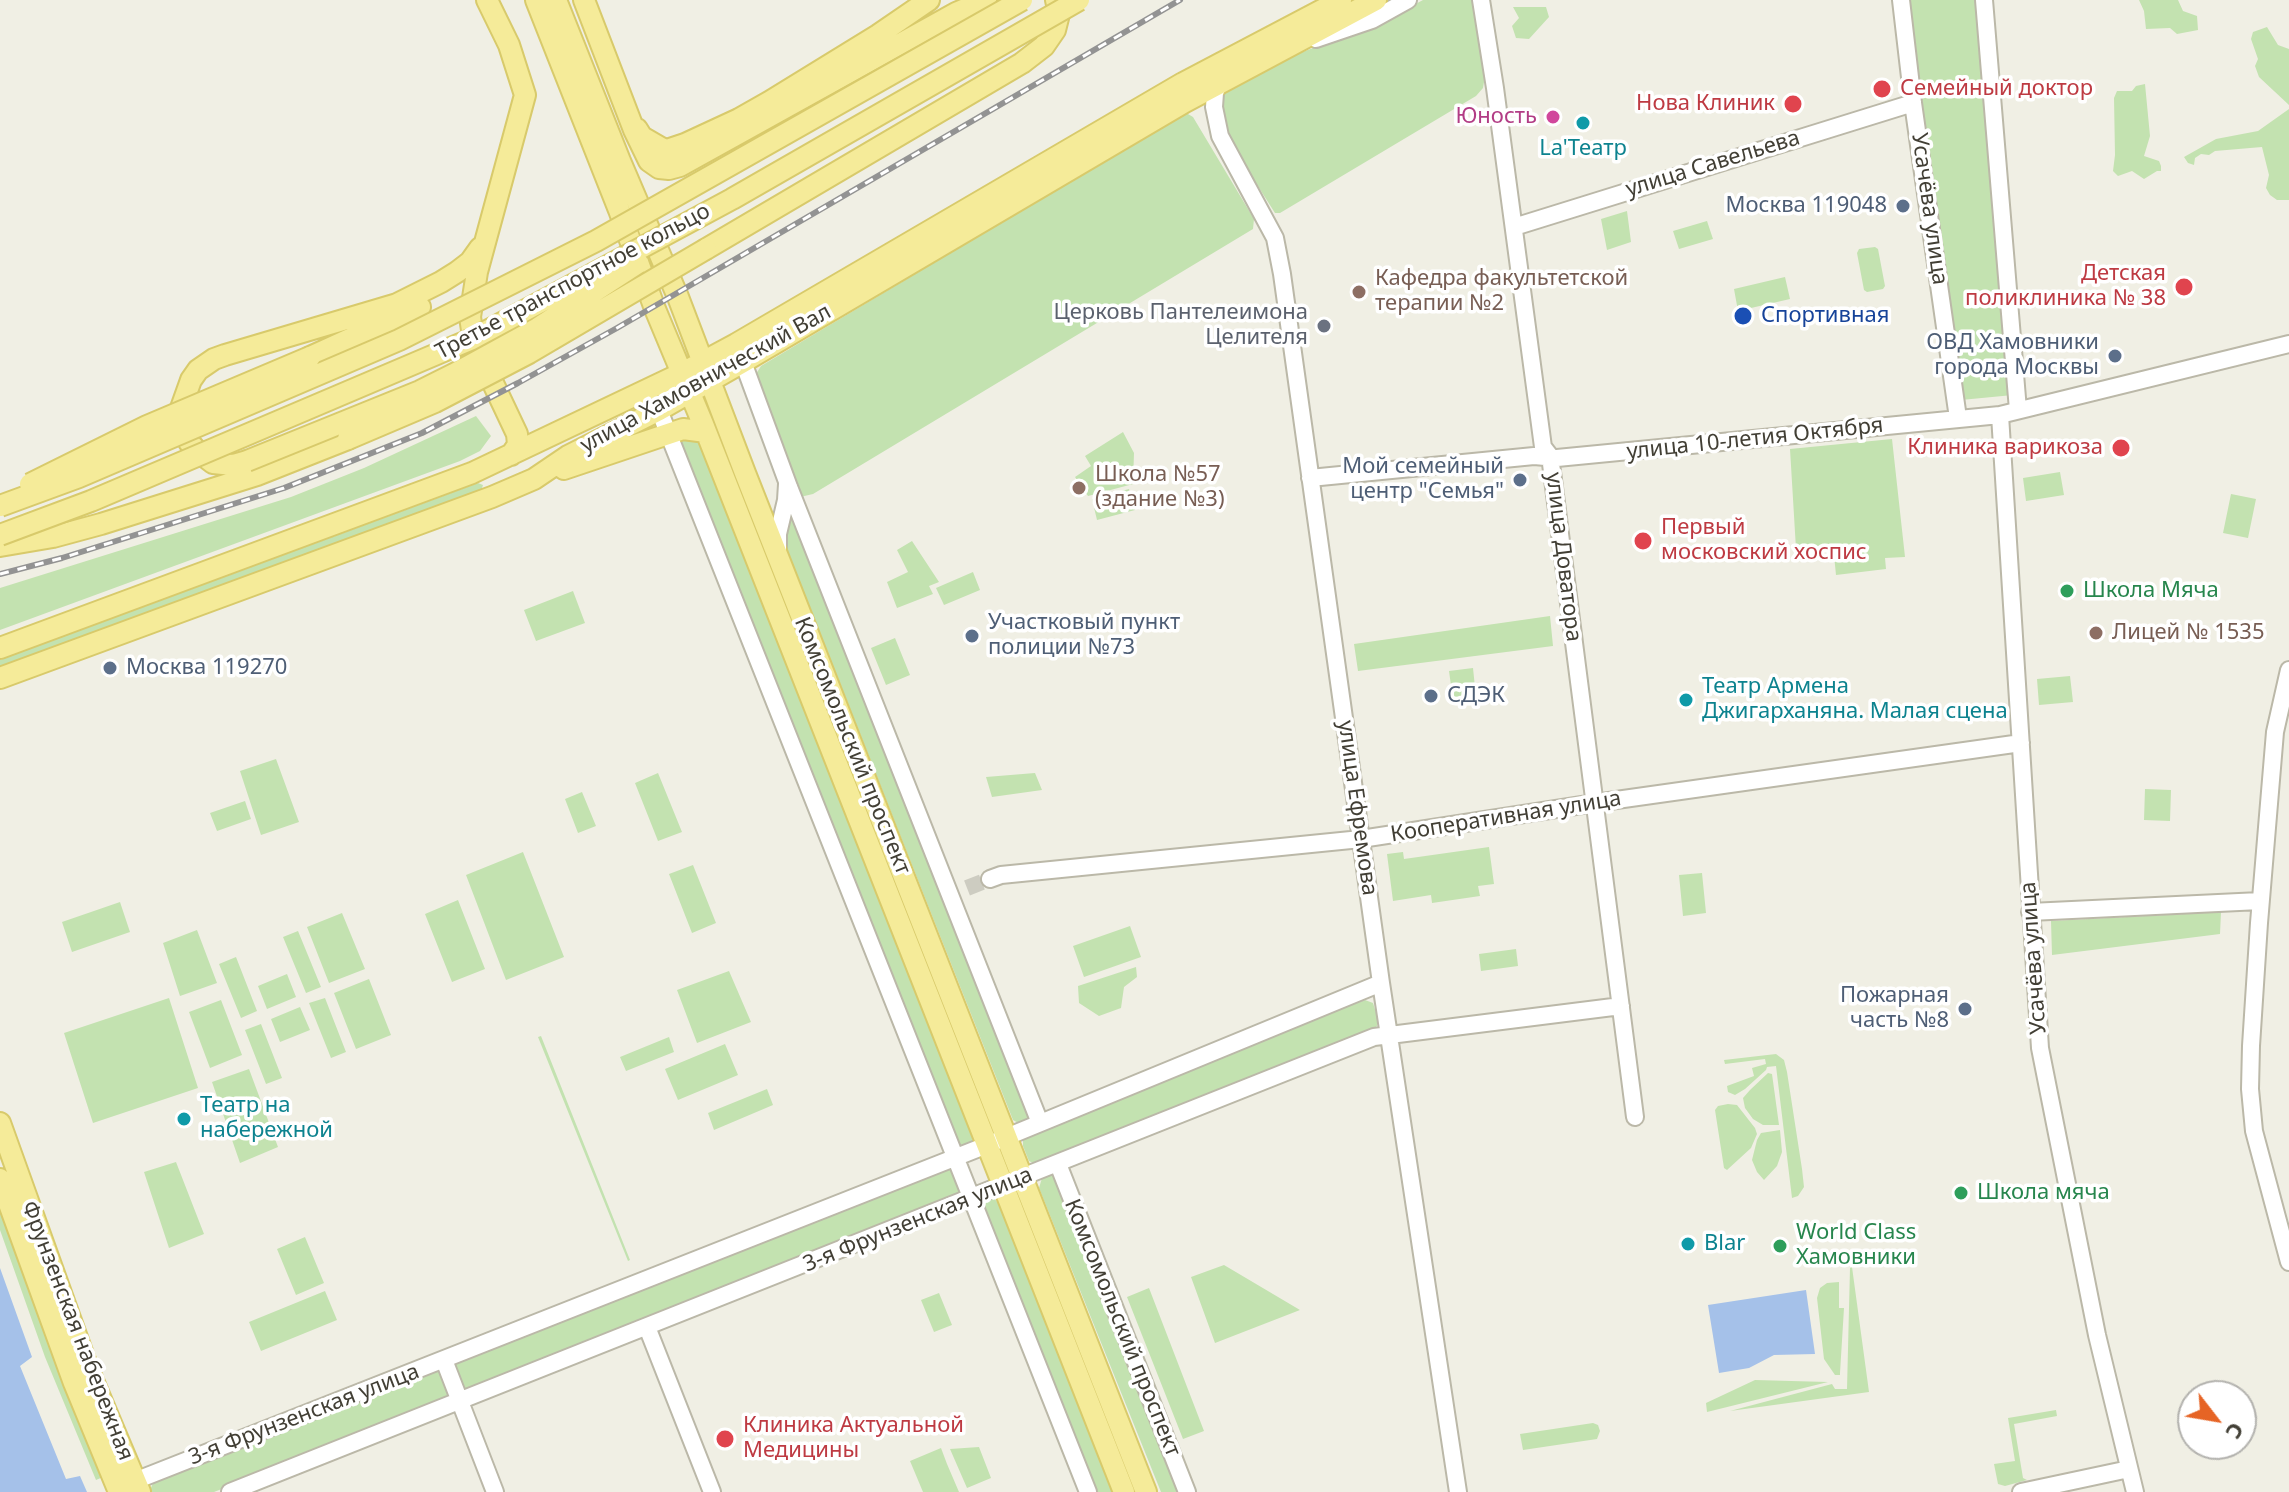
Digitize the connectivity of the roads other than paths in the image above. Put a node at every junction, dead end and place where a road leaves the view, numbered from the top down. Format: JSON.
{"nodes":[{"id":1,"x":487,"y":0,"type":"edge"},
{"id":2,"x":501,"y":0,"type":"edge"},
{"id":3,"x":536,"y":0,"type":"edge"},
{"id":4,"x":556,"y":0,"type":"edge"},
{"id":5,"x":584,"y":0,"type":"edge"},
{"id":6,"x":929,"y":0,"type":"edge"},
{"id":7,"x":986,"y":0,"type":"edge"},
{"id":8,"x":1022,"y":0,"type":"edge"},
{"id":9,"x":1056,"y":0,"type":"edge"},
{"id":10,"x":1079,"y":0,"type":"edge"},
{"id":11,"x":1341,"y":0,"type":"edge"},
{"id":12,"x":1408,"y":0,"type":"edge"},
{"id":13,"x":1481,"y":0,"type":"edge"},
{"id":14,"x":1901,"y":0,"type":"edge"},
{"id":15,"x":1984,"y":0,"type":"edge"},
{"id":16,"x":1370,"y":4,"type":"edge"},
{"id":17,"x":509,"y":45,"type":"junction"},
{"id":18,"x":1284,"y":49,"type":"junction"},
{"id":19,"x":1219,"y":83,"type":"junction"},
{"id":20,"x":1183,"y":97,"type":"junction"},
{"id":21,"x":1913,"y":103,"type":"junction"},
{"id":22,"x":631,"y":123,"type":"junction"},
{"id":23,"x":1219,"y":131,"type":"junction"},
{"id":24,"x":636,"y":196,"type":"junction"},
{"id":25,"x":732,"y":199,"type":"junction"},
{"id":26,"x":1514,"y":227,"type":"junction"},
{"id":27,"x":488,"y":239,"type":"junction"},
{"id":28,"x":477,"y":272,"type":"junction"},
{"id":29,"x":473,"y":294,"type":"junction"},
{"id":30,"x":2289,"y":344,"type":"edge"},
{"id":31,"x":743,"y":362,"type":"junction"},
{"id":32,"x":706,"y":372,"type":"junction"},
{"id":33,"x":686,"y":383,"type":"junction"},
{"id":34,"x":659,"y":410,"type":"junction"},
{"id":35,"x":2018,"y":410,"type":"junction"},
{"id":36,"x":2000,"y":415,"type":"junction"},
{"id":37,"x":1958,"y":418,"type":"junction"},
{"id":38,"x":706,"y":432,"type":"junction"},
{"id":39,"x":668,"y":434,"type":"junction"},
{"id":40,"x":542,"y":441,"type":"junction"},
{"id":41,"x":511,"y":455,"type":"junction"},
{"id":42,"x":568,"y":456,"type":"junction"},
{"id":43,"x":1550,"y":456,"type":"junction"},
{"id":44,"x":785,"y":476,"type":"junction"},
{"id":45,"x":1310,"y":478,"type":"junction"},
{"id":46,"x":534,"y":479,"type":"junction"},
{"id":47,"x":0,"y":499,"type":"edge"},
{"id":48,"x":0,"y":506,"type":"edge"},
{"id":49,"x":0,"y":535,"type":"edge"},
{"id":50,"x":0,"y":546,"type":"edge"},
{"id":51,"x":778,"y":557,"type":"junction"},
{"id":52,"x":0,"y":648,"type":"edge"},
{"id":53,"x":2289,"y":670,"type":"edge"},
{"id":54,"x":0,"y":678,"type":"edge"},
{"id":55,"x":2021,"y":743,"type":"junction"},
{"id":56,"x":1595,"y":803,"type":"junction"},
{"id":57,"x":1361,"y":839,"type":"junction"},
{"id":58,"x":990,"y":879,"type":"tunnel mouth"},
{"id":59,"x":967,"y":888,"type":"tunnel mouth"},
{"id":60,"x":950,"y":895,"type":"junction"},
{"id":61,"x":2260,"y":901,"type":"junction"},
{"id":62,"x":2030,"y":912,"type":"junction"},
{"id":63,"x":1381,"y":983,"type":"junction"},
{"id":64,"x":1621,"y":1006,"type":"junction"},
{"id":65,"x":1389,"y":1035,"type":"junction"},
{"id":66,"x":1635,"y":1117,"type":"dead end"},
{"id":67,"x":0,"y":1123,"type":"edge"},
{"id":68,"x":1040,"y":1123,"type":"junction"},
{"id":69,"x":997,"y":1141,"type":"junction"},
{"id":70,"x":956,"y":1158,"type":"junction"},
{"id":71,"x":1058,"y":1164,"type":"junction"},
{"id":72,"x":0,"y":1179,"type":"edge"},
{"id":73,"x":1013,"y":1182,"type":"junction"},
{"id":74,"x":972,"y":1199,"type":"junction"},
{"id":75,"x":2289,"y":1262,"type":"edge"},
{"id":76,"x":647,"y":1327,"type":"junction"},
{"id":77,"x":444,"y":1360,"type":"junction"},
{"id":78,"x":460,"y":1400,"type":"junction"},
{"id":79,"x":2129,"y":1469,"type":"junction"},
{"id":80,"x":128,"y":1488,"type":"edge"},
{"id":81,"x":230,"y":1492,"type":"edge"},
{"id":82,"x":495,"y":1492,"type":"edge"},
{"id":83,"x":712,"y":1492,"type":"edge"},
{"id":84,"x":1088,"y":1492,"type":"edge"},
{"id":85,"x":1124,"y":1492,"type":"edge"},
{"id":86,"x":1146,"y":1492,"type":"edge"},
{"id":87,"x":1187,"y":1492,"type":"edge"},
{"id":88,"x":1458,"y":1492,"type":"edge"},
{"id":89,"x":2021,"y":1492,"type":"edge"},
{"id":90,"x":2135,"y":1492,"type":"edge"}],
"edges":[{"from":1,"to":17,"type":"main road"},
{"from":2,"to":17,"type":"main road"},
{"from":3,"to":33,"type":"main road","name":"Комсомольский проспект"},
{"from":4,"to":24,"type":"main road","name":"Комсомольский проспект"},
{"from":5,"to":22,"type":"main road"},
{"from":6,"to":22,"type":"main road"},
{"from":7,"to":22,"type":"main road"},
{"from":8,"to":48,"type":"main road","name":"Третье транспортное кольцо","bridge":true},
{"from":9,"to":50,"type":"main road","bridge":true},
{"from":10,"to":25,"type":"main road","name":"Третье транспортное кольцо","bridge":true},
{"from":11,"to":20,"type":"main road","name":"улица Хамовнический Вал"},
{"from":12,"to":18,"type":"street"},
{"from":13,"to":26,"type":"street","name":"улица Доватора"},
{"from":14,"to":21,"type":"street","name":"Усачёва улица"},
{"from":15,"to":35,"type":"street"},
{"from":16,"to":18,"type":"main road","name":"улица Хамовнический Вал"},
{"from":17,"to":27,"type":"main road"},
{"from":18,"to":19,"type":"main road","name":"улица Хамовнический Вал"},
{"from":19,"to":20,"type":"main road","name":"улица Хамовнический Вал"},
{"from":19,"to":23,"type":"street","name":"улица Ефремова"},
{"from":20,"to":23,"type":"street","name":"улица Ефремова"},
{"from":20,"to":31,"type":"main road","name":"улица Хамовнический Вал"},
{"from":20,"to":32,"type":"main road","name":"улица Хамовнический Вал"},
{"from":21,"to":26,"type":"street","name":"улица Савельева"},
{"from":21,"to":37,"type":"street","name":"Усачёва улица"},
{"from":22,"to":24,"type":"main road"},
{"from":23,"to":45,"type":"street","name":"улица Ефремова"},
{"from":24,"to":32,"type":"main road","name":"Комсомольский проспект"},
{"from":25,"to":27,"type":"main road","bridge":true},
{"from":25,"to":49,"type":"main road","name":"Третье транспортное кольцо","bridge":true},
{"from":26,"to":43,"type":"street","name":"улица Доватора"},
{"from":27,"to":28,"type":"main road"},
{"from":28,"to":29,"type":"main road"},
{"from":28,"to":47,"type":"main road","bridge":true},
{"from":29,"to":40,"type":"main road"},
{"from":29,"to":41,"type":"main road"},
{"from":30,"to":35,"type":"street","name":"улица 10-летия Октября"},
{"from":31,"to":32,"type":"main road","name":"улица Хамовнический Вал"},
{"from":31,"to":44,"type":"street","name":"Комсомольский проспект"},
{"from":32,"to":33,"type":"main road","name":"улица Хамовнический Вал"},
{"from":32,"to":51,"type":"main road","name":"Комсомольский проспект"},
{"from":33,"to":34,"type":"main road","name":"улица Хамовнический Вал"},
{"from":33,"to":38,"type":"main road","name":"Комсомольский проспект"},
{"from":33,"to":40,"type":"main road","name":"улица Хамовнический Вал"},
{"from":34,"to":39,"type":"street"},
{"from":34,"to":42,"type":"main road","name":"улица Хамовнический Вал"},
{"from":35,"to":36,"type":"street","name":"улица 10-летия Октября"},
{"from":36,"to":37,"type":"street","name":"улица 10-летия Октября"},
{"from":36,"to":55,"type":"street","name":"Усачёва улица"},
{"from":37,"to":43,"type":"street","name":"улица 10-летия Октября"},
{"from":38,"to":39,"type":"main road"},
{"from":38,"to":69,"type":"main road","name":"Комсомольский проспект"},
{"from":39,"to":46,"type":"main road"},
{"from":39,"to":70,"type":"street"},
{"from":40,"to":41,"type":"main road","name":"улица Хамовнический Вал"},
{"from":40,"to":42,"type":"main road"},
{"from":41,"to":52,"type":"main road","name":"улица Хамовнический Вал"},
{"from":42,"to":46,"type":"main road","name":"улица Хамовнический Вал"},
{"from":43,"to":45,"type":"street","name":"улица 10-летия Октября"},
{"from":43,"to":56,"type":"street","name":"улица Доватора"},
{"from":44,"to":51,"type":"street"},
{"from":44,"to":60,"type":"street","name":"Комсомольский проспект"},
{"from":45,"to":57,"type":"street","name":"улица Ефремова"},
{"from":46,"to":54,"type":"main road","name":"улица Хамовнический Вал"},
{"from":51,"to":69,"type":"main road","name":"Комсомольский проспект"},
{"from":53,"to":61,"type":"street"},
{"from":55,"to":56,"type":"street","name":"Кооперативная улица"},
{"from":55,"to":62,"type":"street","name":"Усачёва улица"},
{"from":56,"to":57,"type":"street","name":"Кооперативная улица"},
{"from":56,"to":64,"type":"street","name":"улица Доватора"},
{"from":57,"to":58,"type":"street","name":"Кооперативная улица"},
{"from":57,"to":63,"type":"street","name":"улица Ефремова"},
{"from":59,"to":60,"type":"street"},
{"from":60,"to":68,"type":"street","name":"Комсомольский проспект"},
{"from":61,"to":62,"type":"street"},
{"from":61,"to":75,"type":"street"},
{"from":62,"to":79,"type":"street","name":"Усачёва улица"},
{"from":63,"to":65,"type":"street","name":"улица Ефремова"},
{"from":63,"to":68,"type":"street","name":"3-я Фрунзенская улица"},
{"from":64,"to":65,"type":"street","name":"3-я Фрунзенская улица"},
{"from":64,"to":66,"type":"street","name":"улица Доватора"},
{"from":65,"to":71,"type":"street","name":"3-я Фрунзенская улица"},
{"from":65,"to":88,"type":"street","name":"улица Ефремова"},
{"from":67,"to":80,"type":"main road","name":"Фрунзенская набережная"},
{"from":68,"to":69,"type":"street","name":"3-я Фрунзенская улица"},
{"from":69,"to":70,"type":"street","name":"3-я Фрунзенская улица"},
{"from":69,"to":73,"type":"main road","name":"Комсомольский проспект"},
{"from":70,"to":74,"type":"street"},
{"from":70,"to":77,"type":"street","name":"3-я Фрунзенская улица"},
{"from":71,"to":73,"type":"street","name":"3-я Фрунзенская улица"},
{"from":71,"to":87,"type":"street","name":"Комсомольский проспект"},
{"from":72,"to":80,"type":"main road","name":"Фрунзенская набережная"},
{"from":73,"to":74,"type":"street","name":"3-я Фрунзенская улица"},
{"from":73,"to":85,"type":"main road","name":"Комсомольский проспект"},
{"from":73,"to":86,"type":"main road","name":"Комсомольский проспект"},
{"from":74,"to":76,"type":"street","name":"3-я Фрунзенская улица"},
{"from":74,"to":84,"type":"street"},
{"from":76,"to":78,"type":"street","name":"3-я Фрунзенская улица"},
{"from":76,"to":83,"type":"street"},
{"from":77,"to":78,"type":"street"},
{"from":77,"to":80,"type":"street","name":"3-я Фрунзенская улица"},
{"from":78,"to":81,"type":"street","name":"3-я Фрунзенская улица"},
{"from":78,"to":82,"type":"street"},
{"from":79,"to":89,"type":"street"},
{"from":79,"to":90,"type":"street","name":"Усачёва улица"}]}
